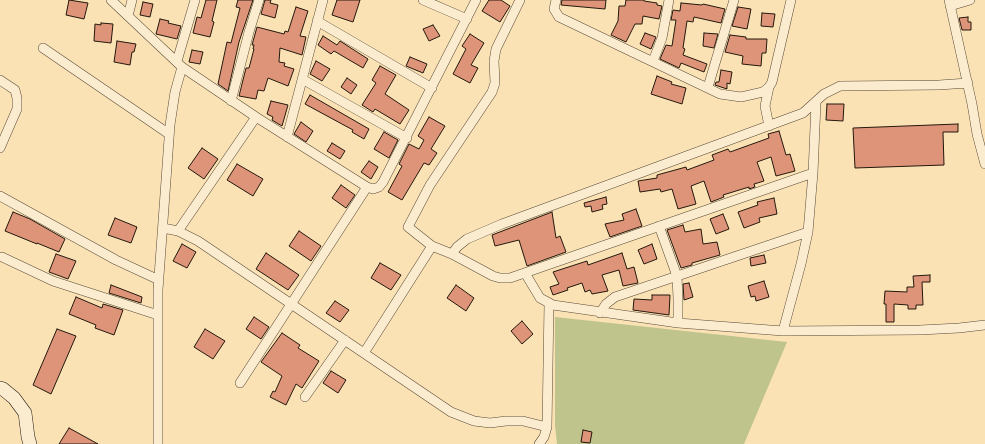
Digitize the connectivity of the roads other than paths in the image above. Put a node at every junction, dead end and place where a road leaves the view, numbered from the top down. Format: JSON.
{"nodes":[{"id":1,"x":111,"y":0,"type":"edge"},
{"id":2,"x":132,"y":0,"type":"edge"},
{"id":3,"x":195,"y":0,"type":"edge"},
{"id":4,"x":259,"y":0,"type":"edge"},
{"id":5,"x":323,"y":0,"type":"edge"},
{"id":6,"x":423,"y":0,"type":"edge"},
{"id":7,"x":476,"y":0,"type":"edge"},
{"id":8,"x":520,"y":0,"type":"edge"},
{"id":9,"x":556,"y":0,"type":"edge"},
{"id":10,"x":669,"y":0,"type":"edge"},
{"id":11,"x":734,"y":0,"type":"edge"},
{"id":12,"x":791,"y":0,"type":"edge"},
{"id":13,"x":970,"y":0,"type":"edge"},
{"id":14,"x":950,"y":3,"type":"edge"},
{"id":15,"x":128,"y":16,"type":"junction"},
{"id":16,"x":467,"y":19,"type":"junction"},
{"id":17,"x":317,"y":21,"type":"junction"},
{"id":18,"x":43,"y":48,"type":"dead end"},
{"id":19,"x":653,"y":62,"type":"junction"},
{"id":20,"x":180,"y":64,"type":"junction"},
{"id":21,"x":302,"y":79,"type":"junction"},
{"id":22,"x":0,"y":80,"type":"edge"},
{"id":23,"x":968,"y":83,"type":"junction"},
{"id":24,"x":769,"y":86,"type":"junction"},
{"id":25,"x":708,"y":87,"type":"junction"},
{"id":26,"x":432,"y":88,"type":"junction"},
{"id":27,"x":231,"y":101,"type":"junction"},
{"id":28,"x":816,"y":103,"type":"junction"},
{"id":29,"x":256,"y":117,"type":"junction"},
{"id":30,"x":769,"y":126,"type":"junction"},
{"id":31,"x":169,"y":134,"type":"junction"},
{"id":32,"x":287,"y":137,"type":"junction"},
{"id":33,"x":407,"y":138,"type":"junction"},
{"id":34,"x":0,"y":148,"type":"edge"},
{"id":35,"x":985,"y":164,"type":"edge"},
{"id":36,"x":813,"y":173,"type":"junction"},
{"id":37,"x":367,"y":188,"type":"junction"},
{"id":38,"x":0,"y":196,"type":"edge"},
{"id":39,"x":659,"y":226,"type":"junction"},
{"id":40,"x":162,"y":228,"type":"junction"},
{"id":41,"x":178,"y":231,"type":"junction"},
{"id":42,"x":808,"y":232,"type":"junction"},
{"id":43,"x":432,"y":246,"type":"junction"},
{"id":44,"x":452,"y":254,"type":"junction"},
{"id":45,"x":2,"y":257,"type":"dead end"},
{"id":46,"x":525,"y":273,"type":"junction"},
{"id":47,"x":677,"y":276,"type":"junction"},
{"id":48,"x":159,"y":280,"type":"junction"},
{"id":49,"x":291,"y":304,"type":"junction"},
{"id":50,"x":549,"y":304,"type":"junction"},
{"id":51,"x":600,"y":313,"type":"junction"},
{"id":52,"x":158,"y":316,"type":"junction"},
{"id":53,"x":678,"y":323,"type":"junction"},
{"id":54,"x":985,"y":325,"type":"edge"},
{"id":55,"x":783,"y":331,"type":"junction"},
{"id":56,"x":345,"y":340,"type":"junction"},
{"id":57,"x":364,"y":353,"type":"junction"},
{"id":58,"x":240,"y":383,"type":"dead end"},
{"id":59,"x":0,"y":388,"type":"edge"},
{"id":60,"x":305,"y":397,"type":"dead end"},
{"id":61,"x":547,"y":427,"type":"junction"},
{"id":62,"x":542,"y":443,"type":"edge"},
{"id":63,"x":30,"y":444,"type":"edge"},
{"id":64,"x":158,"y":444,"type":"edge"}],
"edges":[{"from":1,"to":15,"type":"street"},
{"from":2,"to":15,"type":"street"},
{"from":3,"to":20,"type":"street"},
{"from":4,"to":27,"type":"street"},
{"from":5,"to":17,"type":"street"},
{"from":6,"to":16,"type":"street"},
{"from":7,"to":16,"type":"street"},
{"from":8,"to":43,"type":"street"},
{"from":9,"to":19,"type":"street"},
{"from":10,"to":19,"type":"street"},
{"from":11,"to":25,"type":"street"},
{"from":12,"to":24,"type":"street"},
{"from":13,"to":14,"type":"street"},
{"from":14,"to":23,"type":"street"},
{"from":15,"to":20,"type":"street"},
{"from":16,"to":26,"type":"street"},
{"from":17,"to":21,"type":"street"},
{"from":17,"to":26,"type":"street"},
{"from":18,"to":31,"type":"street"},
{"from":19,"to":25,"type":"street"},
{"from":20,"to":27,"type":"street"},
{"from":20,"to":31,"type":"street"},
{"from":21,"to":32,"type":"street"},
{"from":21,"to":33,"type":"street"},
{"from":22,"to":34,"type":"street"},
{"from":23,"to":28,"type":"street"},
{"from":23,"to":35,"type":"street"},
{"from":24,"to":25,"type":"street"},
{"from":24,"to":30,"type":"street"},
{"from":26,"to":33,"type":"street"},
{"from":27,"to":29,"type":"street"},
{"from":28,"to":30,"type":"street"},
{"from":28,"to":36,"type":"street"},
{"from":29,"to":32,"type":"street"},
{"from":29,"to":41,"type":"street"},
{"from":30,"to":44,"type":"street"},
{"from":31,"to":40,"type":"street"},
{"from":32,"to":37,"type":"street"},
{"from":33,"to":37,"type":"street"},
{"from":36,"to":39,"type":"street"},
{"from":36,"to":42,"type":"street"},
{"from":37,"to":49,"type":"street"},
{"from":38,"to":48,"type":"street"},
{"from":39,"to":46,"type":"street"},
{"from":39,"to":47,"type":"street"},
{"from":40,"to":41,"type":"street"},
{"from":40,"to":48,"type":"street"},
{"from":41,"to":49,"type":"street"},
{"from":42,"to":47,"type":"street"},
{"from":42,"to":55,"type":"street"},
{"from":43,"to":44,"type":"street"},
{"from":43,"to":57,"type":"street"},
{"from":44,"to":46,"type":"street"},
{"from":45,"to":52,"type":"street"},
{"from":46,"to":50,"type":"street"},
{"from":47,"to":51,"type":"street"},
{"from":47,"to":53,"type":"street"},
{"from":48,"to":52,"type":"street"},
{"from":49,"to":56,"type":"street"},
{"from":49,"to":58,"type":"street"},
{"from":50,"to":51,"type":"street"},
{"from":50,"to":61,"type":"street"},
{"from":51,"to":53,"type":"street"},
{"from":52,"to":64,"type":"street"},
{"from":53,"to":55,"type":"street"},
{"from":54,"to":55,"type":"street"},
{"from":56,"to":57,"type":"street"},
{"from":56,"to":60,"type":"street"},
{"from":57,"to":61,"type":"street"},
{"from":59,"to":63,"type":"street"},
{"from":61,"to":62,"type":"street"}]}
